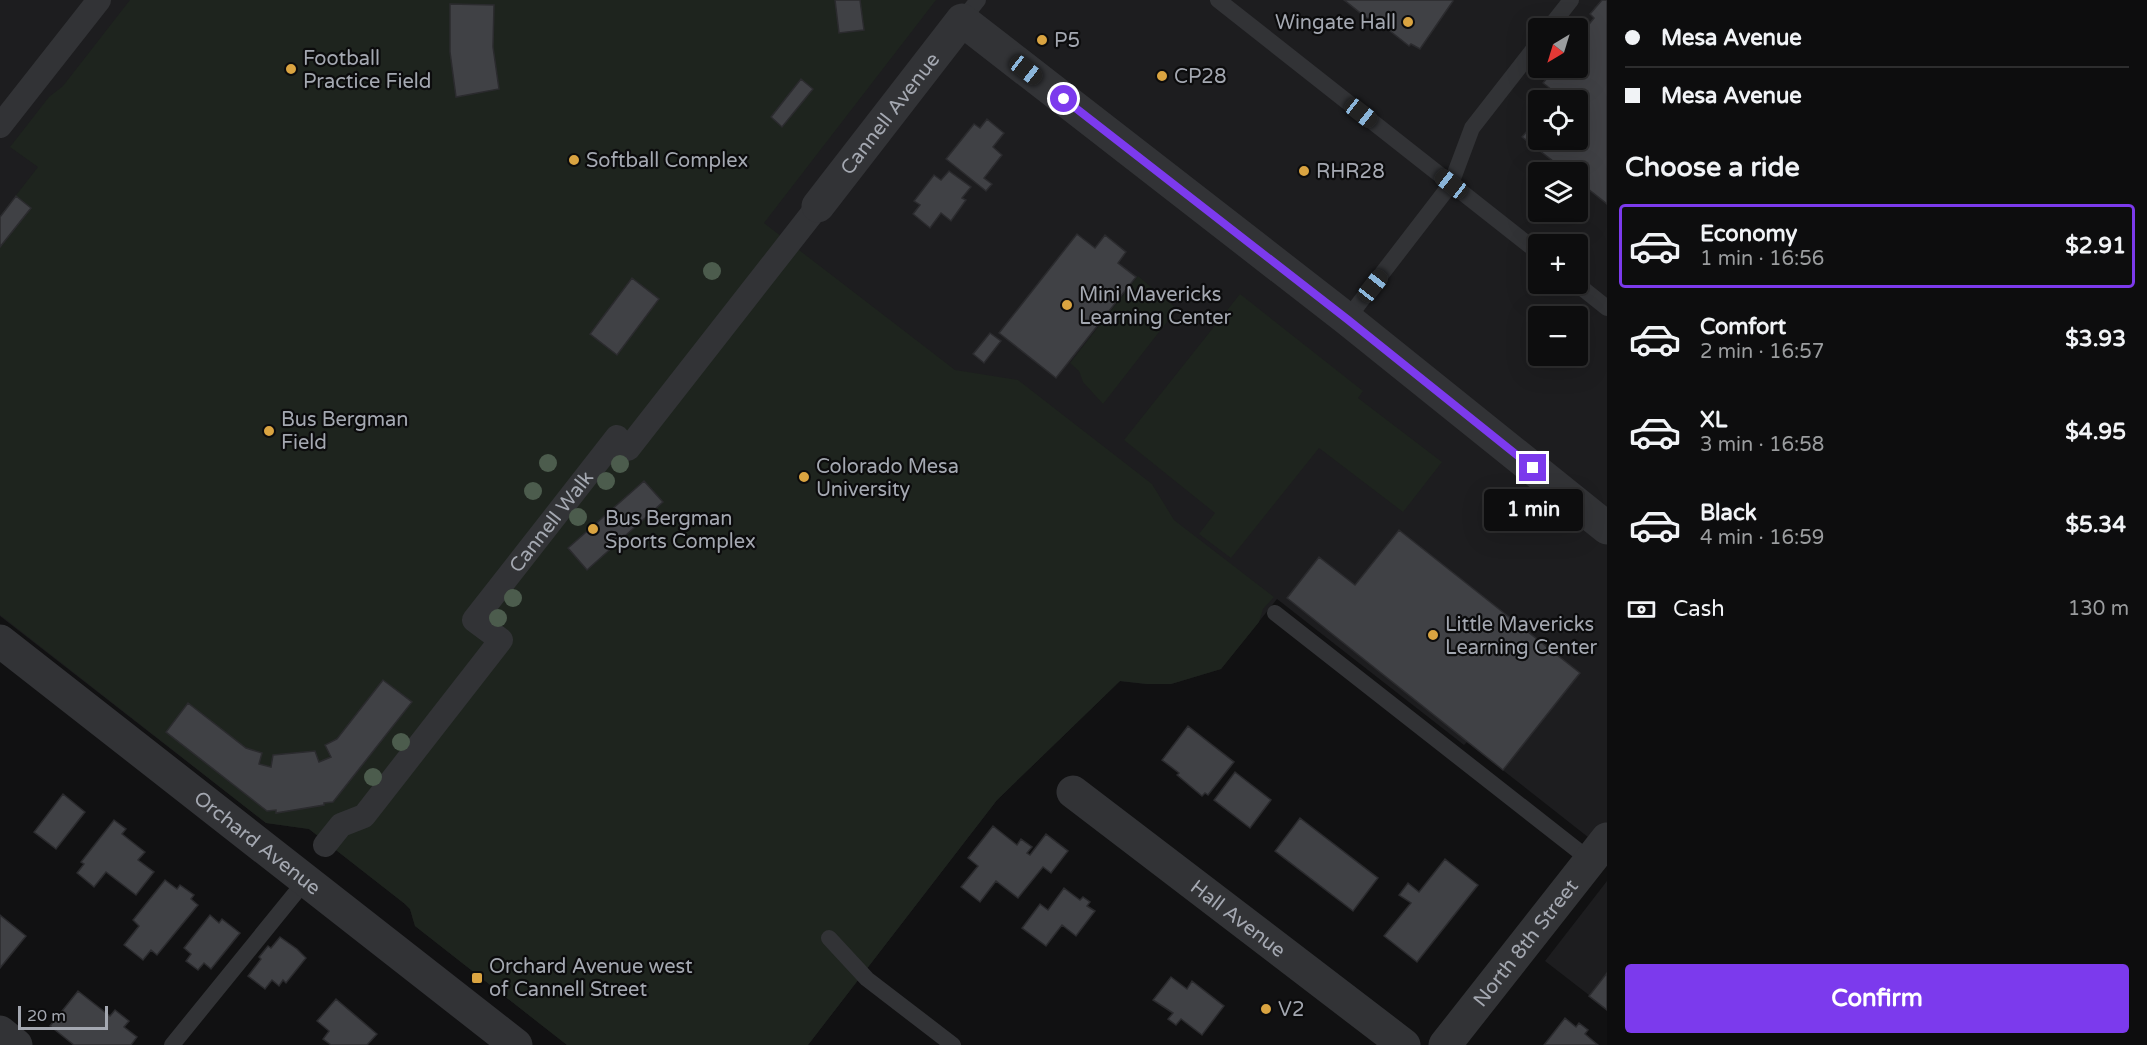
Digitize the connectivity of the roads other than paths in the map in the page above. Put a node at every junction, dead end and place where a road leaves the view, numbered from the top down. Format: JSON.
{"nodes":[{"id":1,"x":99,"y":0,"type":"edge"},
{"id":2,"x":1218,"y":0,"type":"edge"},
{"id":3,"x":1571,"y":0,"type":"edge"},
{"id":4,"x":970,"y":10,"type":"edge"},
{"id":5,"x":1557,"y":18,"type":"edge"},
{"id":6,"x":1528,"y":56,"type":"edge"},
{"id":7,"x":0,"y":126,"type":"edge"},
{"id":8,"x":1451,"y":184,"type":"junction"},
{"id":9,"x":818,"y":206,"type":"joint"},
{"id":10,"x":1528,"y":245,"type":"edge"},
{"id":11,"x":1588,"y":293,"type":"edge"},
{"id":12,"x":1607,"y":308,"type":"edge"},
{"id":13,"x":1347,"y":319,"type":"junction"},
{"id":14,"x":1607,"y":528,"type":"edge"},
{"id":15,"x":1275,"y":613,"type":"dead end"},
{"id":16,"x":0,"y":641,"type":"edge"},
{"id":17,"x":1073,"y":792,"type":"dead end"},
{"id":18,"x":325,"y":845,"type":"dead end"},
{"id":19,"x":1599,"y":849,"type":"edge"},
{"id":20,"x":306,"y":880,"type":"junction"},
{"id":21,"x":829,"y":938,"type":"dead end"},
{"id":22,"x":0,"y":1032,"type":"edge"},
{"id":23,"x":509,"y":1043,"type":"edge"},
{"id":24,"x":16,"y":1045,"type":"edge"},
{"id":25,"x":172,"y":1045,"type":"edge"},
{"id":26,"x":953,"y":1045,"type":"edge"},
{"id":27,"x":1404,"y":1045,"type":"edge"},
{"id":28,"x":1445,"y":1045,"type":"edge"}],
"edges":[{"from":1,"to":7,"type":"street"},
{"from":2,"to":8,"type":"lane"},
{"from":3,"to":5,"type":"lane"},
{"from":4,"to":9,"type":"street","name":"Cannell Avenue"},
{"from":4,"to":13,"type":"street"},
{"from":6,"to":8,"type":"lane"},
{"from":8,"to":10,"type":"lane"},
{"from":8,"to":13,"type":"lane"},
{"from":9,"to":18,"type":"street","name":"Cannell Walk"},
{"from":11,"to":12,"type":"lane"},
{"from":13,"to":14,"type":"street"},
{"from":15,"to":19,"type":"lane"},
{"from":16,"to":20,"type":"street","name":"Orchard Avenue"},
{"from":17,"to":27,"type":"street","name":"Hall Avenue"},
{"from":19,"to":28,"type":"street","name":"North 8th Street"},
{"from":20,"to":23,"type":"street","name":"Orchard Avenue"},
{"from":20,"to":25,"type":"lane"},
{"from":21,"to":26,"type":"lane"},
{"from":22,"to":24,"type":"street"}]}
